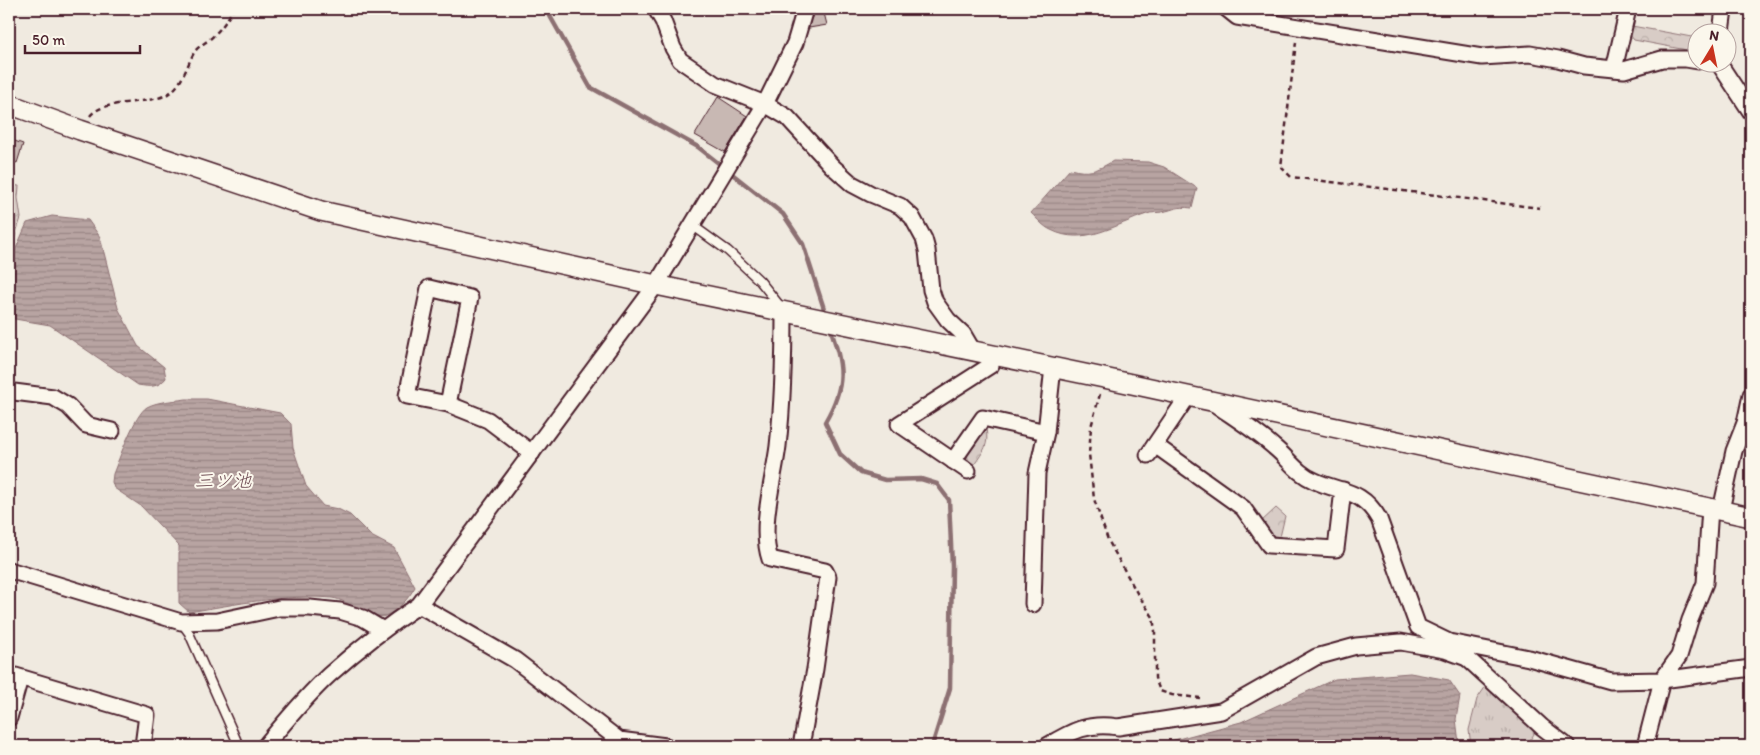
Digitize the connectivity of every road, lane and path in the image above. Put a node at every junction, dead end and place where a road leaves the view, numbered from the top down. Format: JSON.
{"nodes":[{"id":1,"x":233,"y":9,"type":"edge"},
{"id":2,"x":805,"y":9,"type":"edge"},
{"id":3,"x":1227,"y":9,"type":"edge"},
{"id":4,"x":1628,"y":9,"type":"edge"},
{"id":5,"x":1724,"y":9,"type":"edge"},
{"id":6,"x":657,"y":10,"type":"edge"},
{"id":7,"x":1722,"y":22,"type":"edge"},
{"id":8,"x":1297,"y":26,"type":"junction"},
{"id":9,"x":1688,"y":59,"type":"edge"},
{"id":10,"x":1614,"y":70,"type":"junction"},
{"id":11,"x":1722,"y":72,"type":"edge"},
{"id":12,"x":9,"y":104,"type":"edge"},
{"id":13,"x":765,"y":104,"type":"junction"},
{"id":14,"x":1751,"y":112,"type":"edge"},
{"id":15,"x":80,"y":130,"type":"junction"},
{"id":16,"x":1540,"y":208,"type":"dead end"},
{"id":17,"x":692,"y":225,"type":"junction"},
{"id":18,"x":656,"y":285,"type":"junction"},
{"id":19,"x":784,"y":312,"type":"junction"},
{"id":20,"x":973,"y":351,"type":"junction"},
{"id":21,"x":994,"y":356,"type":"junction"},
{"id":22,"x":1054,"y":367,"type":"junction"},
{"id":23,"x":1104,"y":378,"type":"junction"},
{"id":24,"x":9,"y":393,"type":"edge"},
{"id":25,"x":1751,"y":395,"type":"edge"},
{"id":26,"x":1188,"y":396,"type":"junction"},
{"id":27,"x":1210,"y":401,"type":"junction"},
{"id":28,"x":448,"y":404,"type":"junction"},
{"id":29,"x":112,"y":431,"type":"dead end"},
{"id":30,"x":1046,"y":432,"type":"junction"},
{"id":31,"x":532,"y":453,"type":"junction"},
{"id":32,"x":953,"y":461,"type":"junction"},
{"id":33,"x":968,"y":471,"type":"dead end"},
{"id":34,"x":1343,"y":490,"type":"junction"},
{"id":35,"x":1715,"y":509,"type":"junction"},
{"id":36,"x":1751,"y":517,"type":"edge"},
{"id":37,"x":9,"y":570,"type":"edge"},
{"id":38,"x":1033,"y":604,"type":"dead end"},
{"id":39,"x":419,"y":605,"type":"junction"},
{"id":40,"x":181,"y":622,"type":"junction"},
{"id":41,"x":383,"y":630,"type":"junction"},
{"id":42,"x":1467,"y":652,"type":"junction"},
{"id":43,"x":1751,"y":668,"type":"edge"},
{"id":44,"x":14,"y":676,"type":"edge"},
{"id":45,"x":1662,"y":680,"type":"junction"},
{"id":46,"x":1200,"y":698,"type":"dead end"},
{"id":47,"x":9,"y":718,"type":"edge"},
{"id":48,"x":143,"y":746,"type":"edge"},
{"id":49,"x":239,"y":746,"type":"edge"},
{"id":50,"x":265,"y":746,"type":"edge"},
{"id":51,"x":661,"y":746,"type":"edge"},
{"id":52,"x":801,"y":746,"type":"edge"},
{"id":53,"x":1047,"y":746,"type":"edge"},
{"id":54,"x":1567,"y":746,"type":"edge"},
{"id":55,"x":1645,"y":746,"type":"edge"}],
"edges":[{"from":1,"to":15,"type":"path"},
{"from":2,"to":13,"type":"street"},
{"from":3,"to":8,"type":"street"},
{"from":4,"to":10,"type":"street"},
{"from":5,"to":7,"type":"street"},
{"from":6,"to":13,"type":"street"},
{"from":8,"to":10,"type":"street"},
{"from":8,"to":16,"type":"path"},
{"from":9,"to":10,"type":"street"},
{"from":11,"to":14,"type":"street"},
{"from":12,"to":15,"type":"street"},
{"from":13,"to":17,"type":"street"},
{"from":13,"to":20,"type":"street"},
{"from":15,"to":18,"type":"street"},
{"from":17,"to":18,"type":"street"},
{"from":17,"to":19,"type":"lane"},
{"from":18,"to":19,"type":"street"},
{"from":18,"to":31,"type":"street"},
{"from":19,"to":20,"type":"street"},
{"from":19,"to":52,"type":"street"},
{"from":20,"to":21,"type":"street"},
{"from":21,"to":22,"type":"street"},
{"from":21,"to":32,"type":"street"},
{"from":22,"to":23,"type":"street"},
{"from":22,"to":30,"type":"street"},
{"from":23,"to":26,"type":"street"},
{"from":23,"to":46,"type":"path"},
{"from":24,"to":29,"type":"street"},
{"from":25,"to":35,"type":"street"},
{"from":26,"to":27,"type":"street"},
{"from":26,"to":34,"type":"street"},
{"from":27,"to":34,"type":"street"},
{"from":27,"to":35,"type":"street"},
{"from":28,"to":28,"type":"street"},
{"from":28,"to":31,"type":"street"},
{"from":30,"to":32,"type":"street"},
{"from":30,"to":38,"type":"street"},
{"from":31,"to":39,"type":"street"},
{"from":32,"to":33,"type":"street"},
{"from":34,"to":42,"type":"street"},
{"from":35,"to":36,"type":"street"},
{"from":35,"to":45,"type":"street"},
{"from":37,"to":40,"type":"street"},
{"from":39,"to":41,"type":"street"},
{"from":39,"to":51,"type":"street"},
{"from":40,"to":41,"type":"street"},
{"from":40,"to":49,"type":"lane"},
{"from":41,"to":50,"type":"street"},
{"from":42,"to":45,"type":"street"},
{"from":42,"to":53,"type":"street"},
{"from":42,"to":54,"type":"street"},
{"from":43,"to":45,"type":"street"},
{"from":44,"to":47,"type":"street"},
{"from":44,"to":48,"type":"street"},
{"from":45,"to":55,"type":"street"}]}
